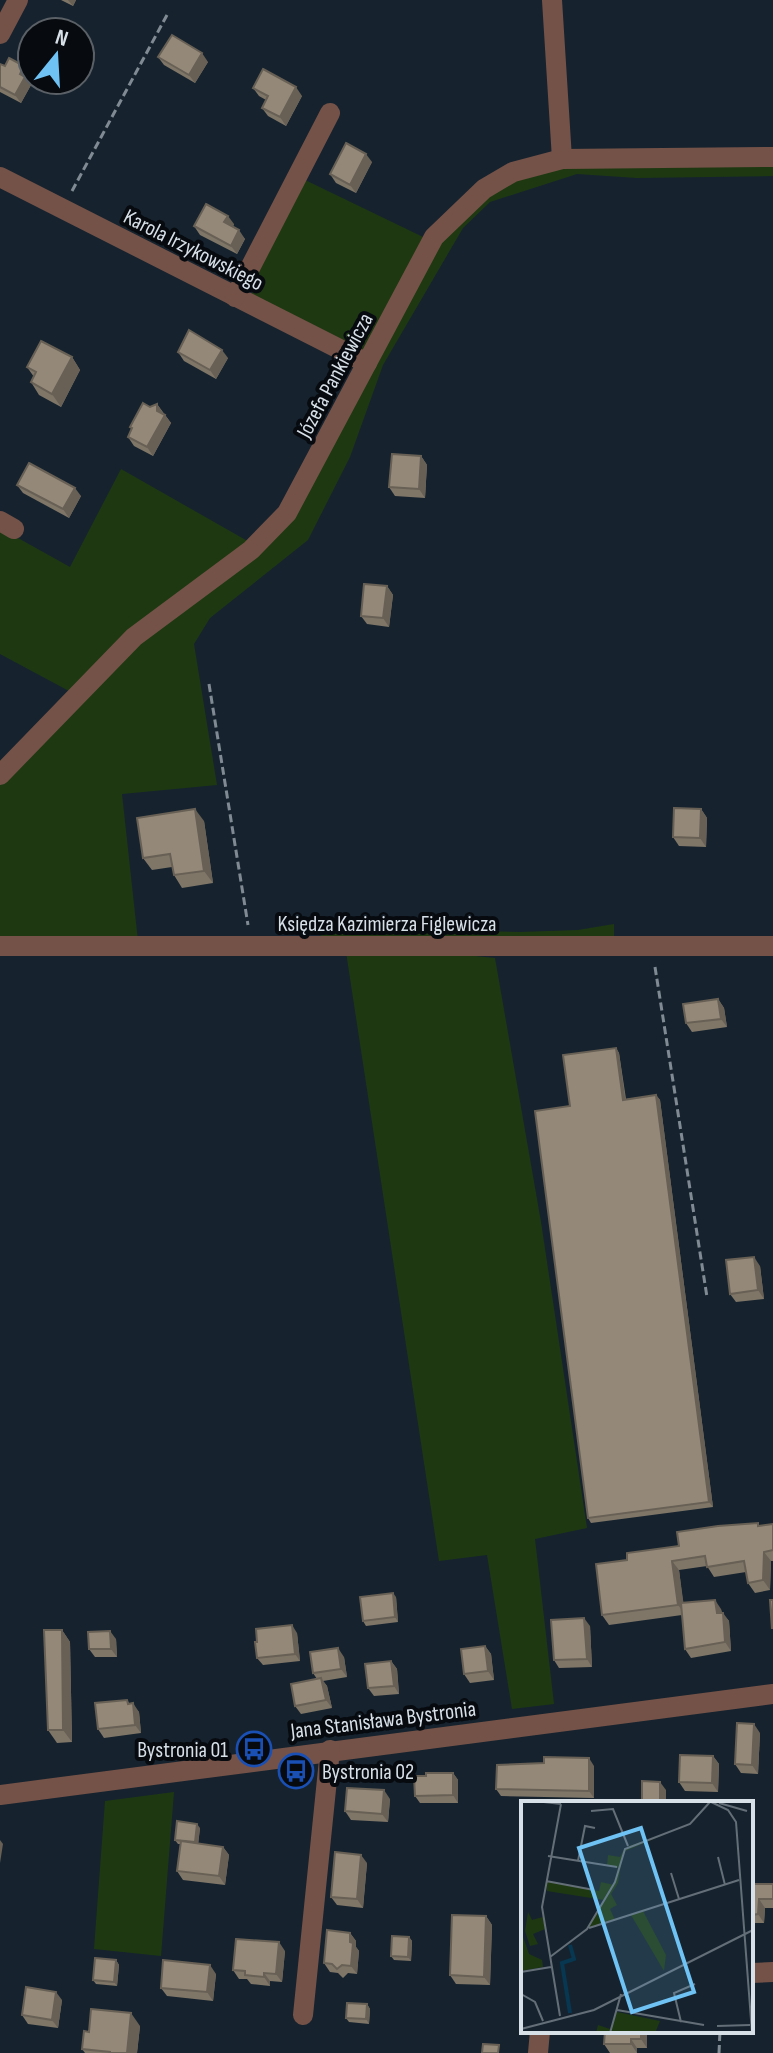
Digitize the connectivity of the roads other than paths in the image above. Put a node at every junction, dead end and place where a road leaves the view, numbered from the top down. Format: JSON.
{"nodes":[{"id":1,"x":18,"y":0,"type":"edge"},
{"id":2,"x":552,"y":0,"type":"edge"},
{"id":3,"x":0,"y":34,"type":"edge"},
{"id":4,"x":330,"y":113,"type":"dead end"},
{"id":5,"x":773,"y":157,"type":"edge"},
{"id":6,"x":562,"y":159,"type":"junction"},
{"id":7,"x":0,"y":177,"type":"edge"},
{"id":8,"x":235,"y":297,"type":"junction"},
{"id":9,"x":367,"y":363,"type":"junction"},
{"id":10,"x":0,"y":775,"type":"edge"},
{"id":11,"x":0,"y":946,"type":"edge"},
{"id":12,"x":773,"y":946,"type":"edge"},
{"id":13,"x":773,"y":1694,"type":"edge"},
{"id":14,"x":330,"y":1750,"type":"junction"},
{"id":15,"x":0,"y":1795,"type":"edge"},
{"id":16,"x":773,"y":1972,"type":"edge"},
{"id":17,"x":753,"y":1973,"type":"edge"},
{"id":18,"x":303,"y":2015,"type":"dead end"},
{"id":19,"x":540,"y":2033,"type":"edge"},
{"id":20,"x":538,"y":2053,"type":"edge"}],
"edges":[{"from":1,"to":3,"type":"street"},
{"from":2,"to":6,"type":"street"},
{"from":4,"to":8,"type":"street"},
{"from":5,"to":6,"type":"street","name":"Józefa Pankiewicza"},
{"from":6,"to":9,"type":"street","name":"Józefa Pankiewicza"},
{"from":7,"to":8,"type":"street","name":"Karola Irzykowskiego"},
{"from":8,"to":9,"type":"street","name":"Karola Irzykowskiego"},
{"from":9,"to":10,"type":"street","name":"Józefa Pankiewicza"},
{"from":11,"to":12,"type":"street","name":"Księdza Kazimierza Figlewicza"},
{"from":13,"to":14,"type":"street","name":"Jana Stanisława Bystronia"},
{"from":14,"to":15,"type":"street","name":"Jana Stanisława Bystronia"},
{"from":14,"to":18,"type":"street"},
{"from":16,"to":17,"type":"street"},
{"from":19,"to":20,"type":"street"}]}
